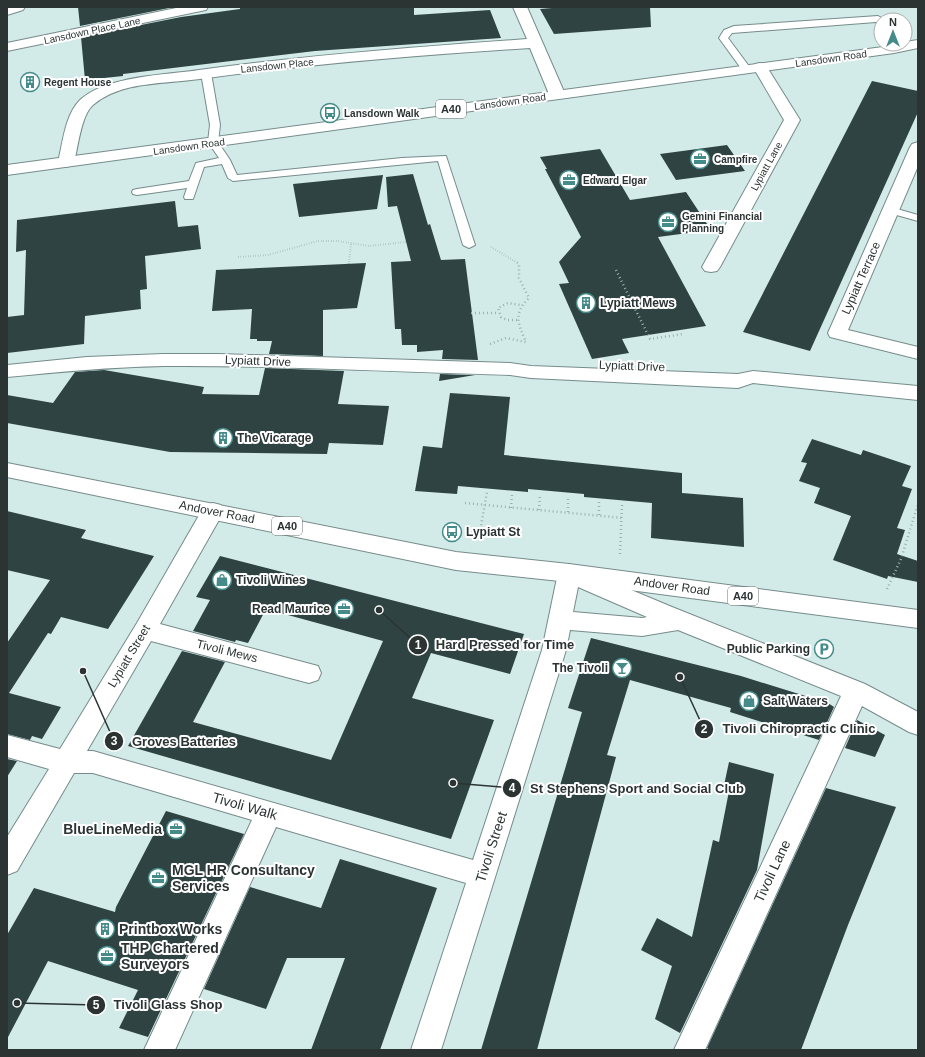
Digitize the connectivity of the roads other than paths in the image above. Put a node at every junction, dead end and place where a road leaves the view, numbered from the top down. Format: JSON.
{"nodes":[{"id":1,"x":18,"y":7,"type":"edge"},
{"id":2,"x":201,"y":7,"type":"edge"},
{"id":3,"x":520,"y":7,"type":"edge"},
{"id":4,"x":7,"y":11,"type":"edge"},
{"id":5,"x":873,"y":19,"type":"edge"},
{"id":6,"x":536,"y":43,"type":"junction"},
{"id":7,"x":7,"y":47,"type":"edge"},
{"id":8,"x":873,"y":51,"type":"edge"},
{"id":9,"x":753,"y":68,"type":"junction"},
{"id":10,"x":206,"y":73,"type":"junction"},
{"id":11,"x":557,"y":94,"type":"junction"},
{"id":12,"x":213,"y":142,"type":"junction"},
{"id":13,"x":918,"y":147,"type":"edge"},
{"id":14,"x":225,"y":160,"type":"junction"},
{"id":15,"x":66,"y":162,"type":"junction"},
{"id":16,"x":7,"y":170,"type":"edge"},
{"id":17,"x":193,"y":184,"type":"junction"},
{"id":18,"x":137,"y":192,"type":"dead end"},
{"id":19,"x":189,"y":197,"type":"dead end"},
{"id":20,"x":890,"y":210,"type":"junction"},
{"id":21,"x":918,"y":218,"type":"edge"},
{"id":22,"x":469,"y":245,"type":"road end"},
{"id":23,"x":711,"y":267,"type":"dead end"},
{"id":24,"x":918,"y":353,"type":"edge"},
{"id":25,"x":7,"y":371,"type":"edge"},
{"id":26,"x":918,"y":393,"type":"edge"},
{"id":27,"x":7,"y":470,"type":"edge"},
{"id":28,"x":213,"y":511,"type":"junction"},
{"id":29,"x":569,"y":573,"type":"junction"},
{"id":30,"x":918,"y":619,"type":"edge"},
{"id":31,"x":560,"y":620,"type":"junction"},
{"id":32,"x":680,"y":620,"type":"junction"},
{"id":33,"x":145,"y":630,"type":"junction"},
{"id":34,"x":309,"y":672,"type":"dead end"},
{"id":35,"x":856,"y":691,"type":"junction"},
{"id":36,"x":918,"y":724,"type":"edge"},
{"id":37,"x":7,"y":746,"type":"edge"},
{"id":38,"x":65,"y":762,"type":"junction"},
{"id":39,"x":269,"y":813,"type":"junction"},
{"id":40,"x":7,"y":862,"type":"edge"},
{"id":41,"x":482,"y":875,"type":"junction"},
{"id":42,"x":159,"y":1050,"type":"edge"},
{"id":43,"x":426,"y":1050,"type":"edge"},
{"id":44,"x":689,"y":1050,"type":"edge"}],
"edges":[{"from":1,"to":4,"type":"main road"},
{"from":2,"to":7,"type":"main road","name":"Lansdown Place Lane"},
{"from":3,"to":6,"type":"main road"},
{"from":5,"to":9,"type":"lane"},
{"from":6,"to":10,"type":"main road","name":"Lansdown Place"},
{"from":6,"to":11,"type":"main road"},
{"from":8,"to":9,"type":"main road","name":"Lansdown Road","number":"A40"},
{"from":9,"to":11,"type":"main road","name":"Lansdown Road","number":"A40"},
{"from":9,"to":23,"type":"main road","name":"Lypiatt Lane"},
{"from":10,"to":12,"type":"lane"},
{"from":10,"to":15,"type":"main road","name":"Lansdown Place"},
{"from":11,"to":12,"type":"main road","name":"Lansdown Road","number":"A40"},
{"from":12,"to":14,"type":"lane"},
{"from":12,"to":15,"type":"main road","name":"Lansdown Road","number":"A40"},
{"from":13,"to":20,"type":"main road","name":"Lypiatt Terrace"},
{"from":14,"to":17,"type":"lane"},
{"from":14,"to":22,"type":"lane"},
{"from":15,"to":16,"type":"main road","name":"Lansdown Road","number":"A40"},
{"from":17,"to":18,"type":"lane"},
{"from":17,"to":19,"type":"lane"},
{"from":20,"to":21,"type":"lane"},
{"from":20,"to":24,"type":"main road","name":"Lypiatt Terrace"},
{"from":25,"to":26,"type":"main road","name":"Lypiatt Drive"},
{"from":27,"to":28,"type":"main road","name":"Andover Road","number":"A40"},
{"from":28,"to":29,"type":"main road","name":"Andover Road","number":"A40"},
{"from":28,"to":33,"type":"main road","name":"Lypiatt Street"},
{"from":29,"to":30,"type":"main road","name":"Andover Road","number":"A40"},
{"from":29,"to":31,"type":"main road","name":"Tivoli Street"},
{"from":29,"to":32,"type":"main road","name":"Andover Road"},
{"from":31,"to":32,"type":"main road"},
{"from":31,"to":41,"type":"main road","name":"Tivoli Street"},
{"from":32,"to":35,"type":"main road","name":"Andover Road"},
{"from":33,"to":34,"type":"main road","name":"Tivoli Mews"},
{"from":33,"to":38,"type":"main road","name":"Lypiatt Street"},
{"from":35,"to":36,"type":"main road","name":"Andover Road"},
{"from":35,"to":44,"type":"main road","name":"Tivoli Lane"},
{"from":37,"to":38,"type":"main road","name":"Tivoli Walk"},
{"from":38,"to":39,"type":"main road","name":"Tivoli Walk"},
{"from":38,"to":40,"type":"main road","name":"Lypiatt Street"},
{"from":39,"to":41,"type":"main road","name":"Tivoli Walk"},
{"from":39,"to":42,"type":"main road"},
{"from":41,"to":43,"type":"main road","name":"Tivoli Street"}]}
